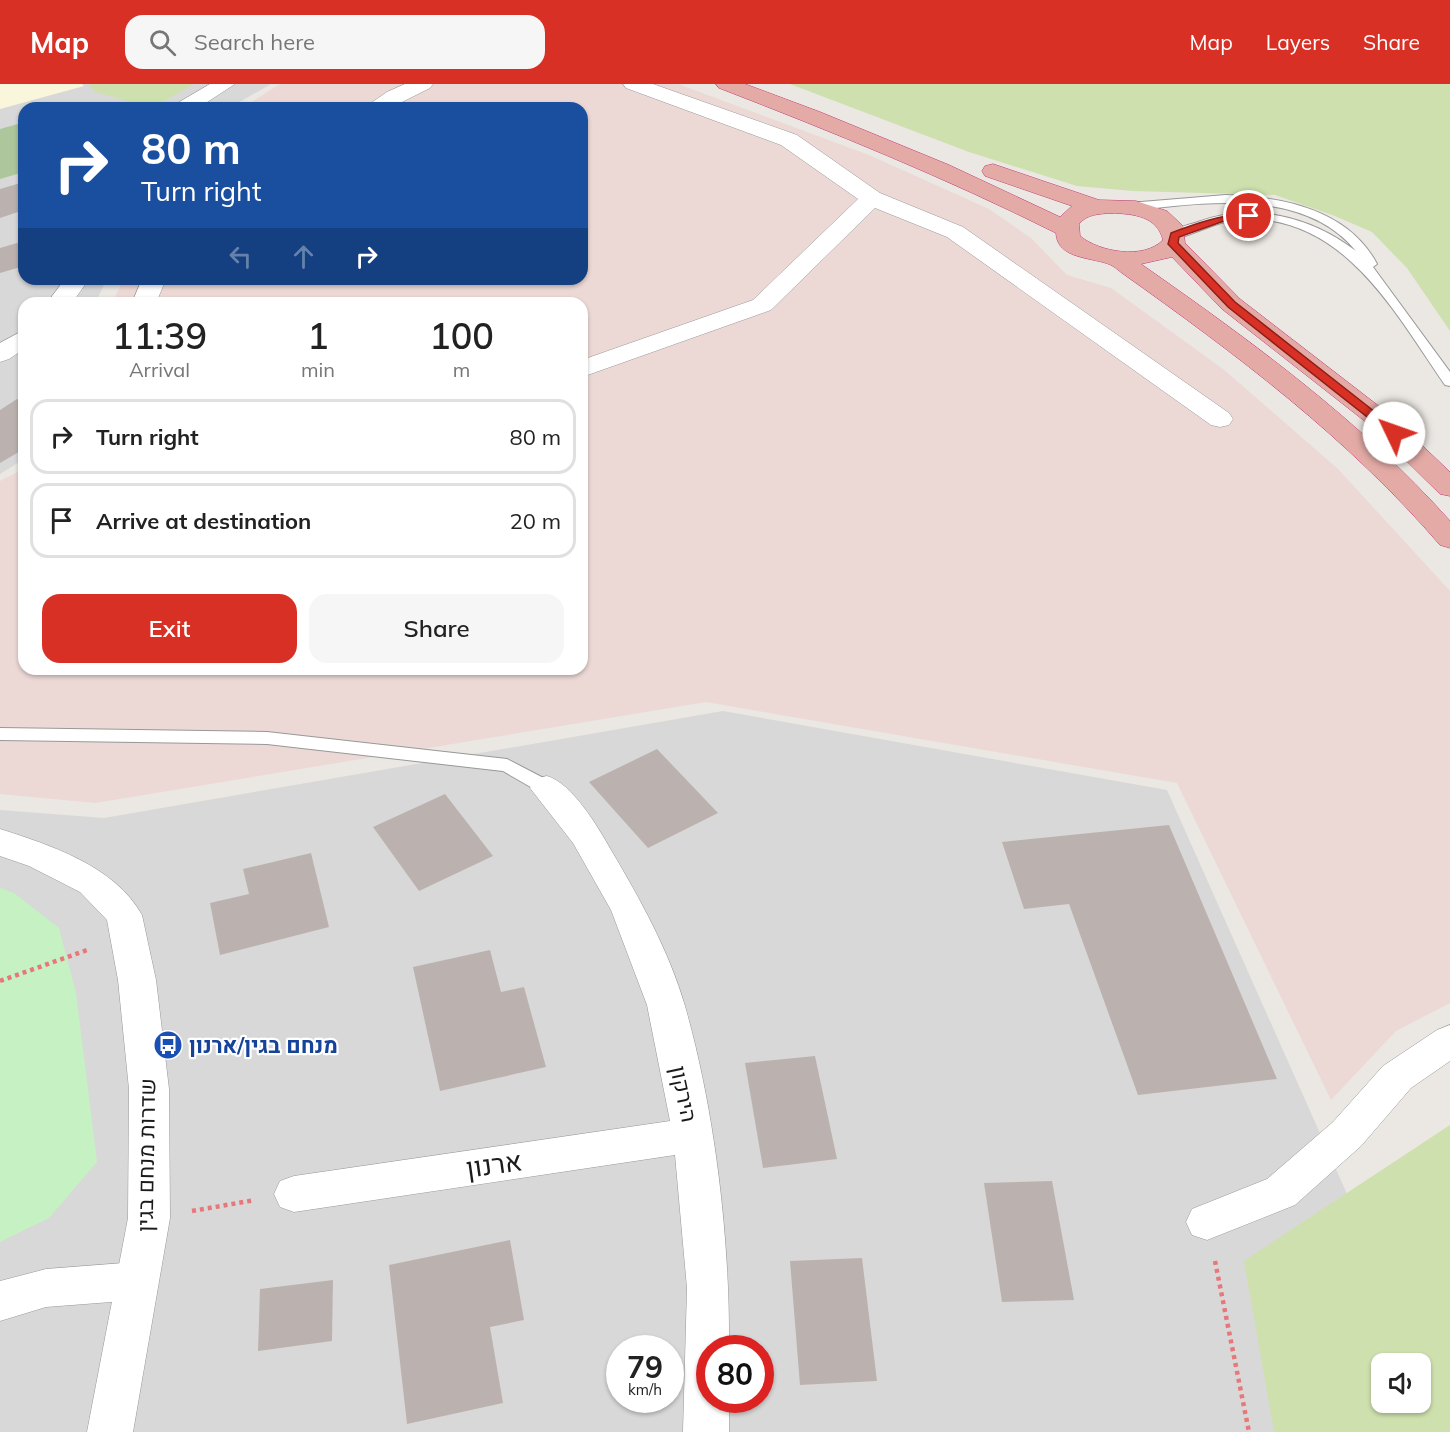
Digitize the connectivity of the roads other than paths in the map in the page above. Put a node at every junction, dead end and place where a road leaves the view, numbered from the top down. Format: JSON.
{"nodes":[{"id":1,"x":225,"y":84,"type":"edge"},
{"id":2,"x":372,"y":84,"type":"edge"},
{"id":3,"x":423,"y":84,"type":"edge"},
{"id":4,"x":633,"y":84,"type":"edge"},
{"id":5,"x":726,"y":84,"type":"edge"},
{"id":6,"x":773,"y":84,"type":"edge"},
{"id":7,"x":394,"y":96,"type":"junction"},
{"id":8,"x":194,"y":102,"type":"edge"},
{"id":9,"x":384,"y":102,"type":"edge"},
{"id":10,"x":872,"y":198,"type":"junction"},
{"id":11,"x":1096,"y":207,"type":"junction"},
{"id":12,"x":1129,"y":207,"type":"junction"},
{"id":13,"x":1066,"y":229,"type":"junction"},
{"id":14,"x":1174,"y":239,"type":"junction"},
{"id":15,"x":1118,"y":259,"type":"junction"},
{"id":16,"x":1378,"y":282,"type":"junction"},
{"id":17,"x":18,"y":342,"type":"edge"},
{"id":18,"x":0,"y":354,"type":"edge"},
{"id":19,"x":588,"y":367,"type":"edge"},
{"id":20,"x":1450,"y":382,"type":"edge"},
{"id":21,"x":1220,"y":419,"type":"dead end"},
{"id":22,"x":1450,"y":488,"type":"edge"},
{"id":23,"x":1450,"y":539,"type":"edge"},
{"id":24,"x":0,"y":734,"type":"edge"},
{"id":25,"x":547,"y":788,"type":"joint"},
{"id":26,"x":0,"y":842,"type":"edge"},
{"id":27,"x":1450,"y":1041,"type":"edge"},
{"id":28,"x":693,"y":1135,"type":"junction"},
{"id":29,"x":294,"y":1194,"type":"road end"},
{"id":30,"x":1207,"y":1222,"type":"road end"},
{"id":31,"x":137,"y":1281,"type":"junction"},
{"id":32,"x":0,"y":1301,"type":"edge"},
{"id":33,"x":110,"y":1432,"type":"edge"},
{"id":34,"x":706,"y":1432,"type":"edge"}],
"edges":[{"from":1,"to":8,"type":"street"},
{"from":2,"to":7,"type":"street"},
{"from":3,"to":7,"type":"street"},
{"from":4,"to":10,"type":"street"},
{"from":5,"to":13,"type":"highway"},
{"from":6,"to":11,"type":"highway"},
{"from":7,"to":9,"type":"street"},
{"from":10,"to":19,"type":"street"},
{"from":10,"to":21,"type":"street"},
{"from":11,"to":12,"type":"highway"},
{"from":11,"to":13,"type":"highway"},
{"from":12,"to":14,"type":"highway"},
{"from":12,"to":16,"type":"lane"},
{"from":13,"to":15,"type":"highway"},
{"from":14,"to":15,"type":"highway"},
{"from":14,"to":16,"type":"lane"},
{"from":14,"to":22,"type":"highway"},
{"from":15,"to":23,"type":"highway"},
{"from":16,"to":20,"type":"lane"},
{"from":17,"to":18,"type":"street"},
{"from":24,"to":25,"type":"lane"},
{"from":25,"to":28,"type":"street","name":"הירקון"},
{"from":26,"to":31,"type":"street","name":"שדרות מנחם בגין"},
{"from":27,"to":30,"type":"street"},
{"from":28,"to":29,"type":"street","name":"ארנון"},
{"from":28,"to":34,"type":"street","name":"הירקון"},
{"from":31,"to":32,"type":"street"},
{"from":31,"to":33,"type":"street","name":"שדרות מנחם בגין"}]}
